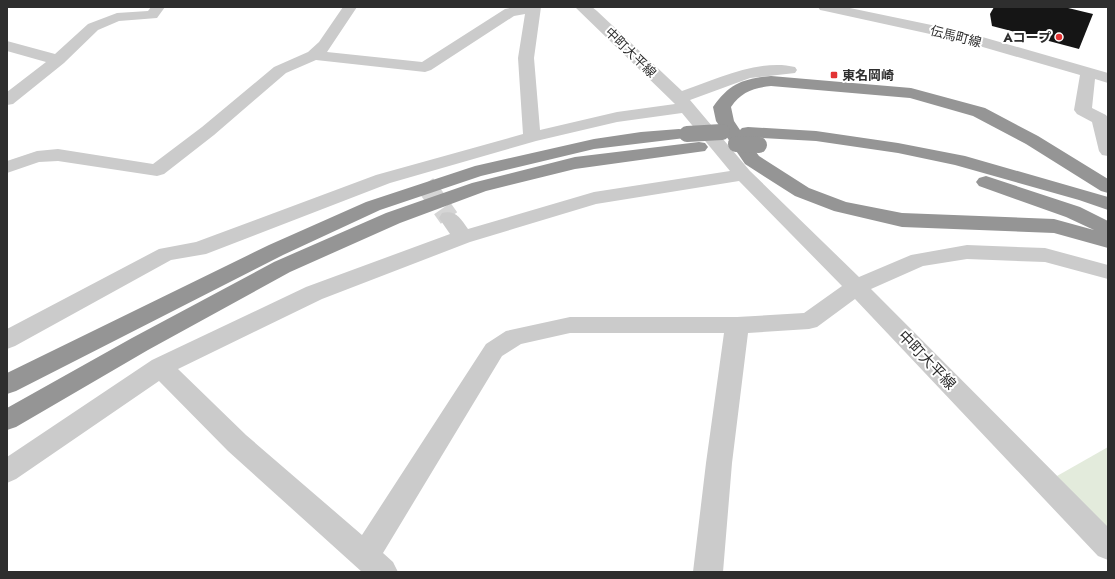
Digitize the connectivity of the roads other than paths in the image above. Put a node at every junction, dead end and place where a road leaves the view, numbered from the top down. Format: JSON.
{"nodes":[{"id":1,"x":158,"y":7,"type":"edge"},
{"id":2,"x":350,"y":7,"type":"edge"},
{"id":3,"x":533,"y":7,"type":"edge"},
{"id":4,"x":582,"y":7,"type":"edge"},
{"id":5,"x":826,"y":7,"type":"edge"},
{"id":6,"x":860,"y":7,"type":"edge"},
{"id":7,"x":7,"y":46,"type":"edge"},
{"id":8,"x":314,"y":55,"type":"junction"},
{"id":9,"x":58,"y":60,"type":"junction"},
{"id":10,"x":1108,"y":68,"type":"edge"},
{"id":11,"x":789,"y":70,"type":"dead end"},
{"id":12,"x":1088,"y":72,"type":"junction"},
{"id":13,"x":1108,"y":78,"type":"edge"},
{"id":14,"x":7,"y":100,"type":"edge"},
{"id":15,"x":683,"y":103,"type":"junction"},
{"id":16,"x":532,"y":137,"type":"junction"},
{"id":17,"x":754,"y":138,"type":"junction"},
{"id":18,"x":693,"y":140,"type":"junction"},
{"id":19,"x":1108,"y":151,"type":"edge"},
{"id":20,"x":7,"y":167,"type":"edge"},
{"id":21,"x":743,"y":175,"type":"junction"},
{"id":22,"x":1108,"y":187,"type":"edge"},
{"id":23,"x":1108,"y":204,"type":"edge"},
{"id":24,"x":449,"y":218,"type":"tunnel mouth"},
{"id":25,"x":1108,"y":229,"type":"edge"},
{"id":26,"x":463,"y":237,"type":"junction"},
{"id":27,"x":1108,"y":240,"type":"edge"},
{"id":28,"x":1108,"y":272,"type":"edge"},
{"id":29,"x":856,"y":287,"type":"junction"},
{"id":30,"x":140,"y":318,"type":"junction"},
{"id":31,"x":737,"y":325,"type":"junction"},
{"id":32,"x":7,"y":340,"type":"edge"},
{"id":33,"x":140,"y":344,"type":"junction"},
{"id":34,"x":161,"y":367,"type":"junction"},
{"id":35,"x":7,"y":384,"type":"edge"},
{"id":36,"x":7,"y":398,"type":"edge"},
{"id":37,"x":7,"y":420,"type":"edge"},
{"id":38,"x":7,"y":428,"type":"edge"},
{"id":39,"x":7,"y":471,"type":"edge"},
{"id":40,"x":1108,"y":547,"type":"edge"},
{"id":41,"x":374,"y":563,"type":"edge"},
{"id":42,"x":708,"y":572,"type":"edge"}],
"edges":[{"from":1,"to":9,"type":"street"},
{"from":2,"to":8,"type":"street"},
{"from":3,"to":8,"type":"street"},
{"from":3,"to":16,"type":"street"},
{"from":4,"to":15,"type":"street","name":"中町大平線"},
{"from":5,"to":12,"type":"street","name":"伝馬町線"},
{"from":6,"to":10,"type":"street","name":"伝馬町線"},
{"from":7,"to":9,"type":"street"},
{"from":8,"to":20,"type":"street"},
{"from":9,"to":14,"type":"street"},
{"from":11,"to":15,"type":"street"},
{"from":12,"to":13,"type":"street","name":"伝馬町線"},
{"from":12,"to":19,"type":"street"},
{"from":15,"to":16,"type":"street"},
{"from":15,"to":21,"type":"street","name":"中町大平線"},
{"from":16,"to":32,"type":"street"},
{"from":17,"to":18,"type":"highway","bridge":true},
{"from":17,"to":23,"type":"highway"},
{"from":17,"to":25,"type":"highway"},
{"from":18,"to":30,"type":"highway"},
{"from":18,"to":33,"type":"highway"},
{"from":21,"to":26,"type":"street"},
{"from":21,"to":29,"type":"street","name":"中町大平線"},
{"from":22,"to":27,"type":"highway"},
{"from":24,"to":26,"type":"street"},
{"from":26,"to":34,"type":"street"},
{"from":28,"to":29,"type":"street"},
{"from":29,"to":31,"type":"street"},
{"from":29,"to":40,"type":"street","name":"中町大平線"},
{"from":30,"to":35,"type":"highway"},
{"from":30,"to":36,"type":"highway"},
{"from":31,"to":41,"type":"street"},
{"from":31,"to":42,"type":"street"},
{"from":33,"to":37,"type":"highway"},
{"from":33,"to":38,"type":"highway"},
{"from":34,"to":39,"type":"street"},
{"from":34,"to":41,"type":"street"}]}
